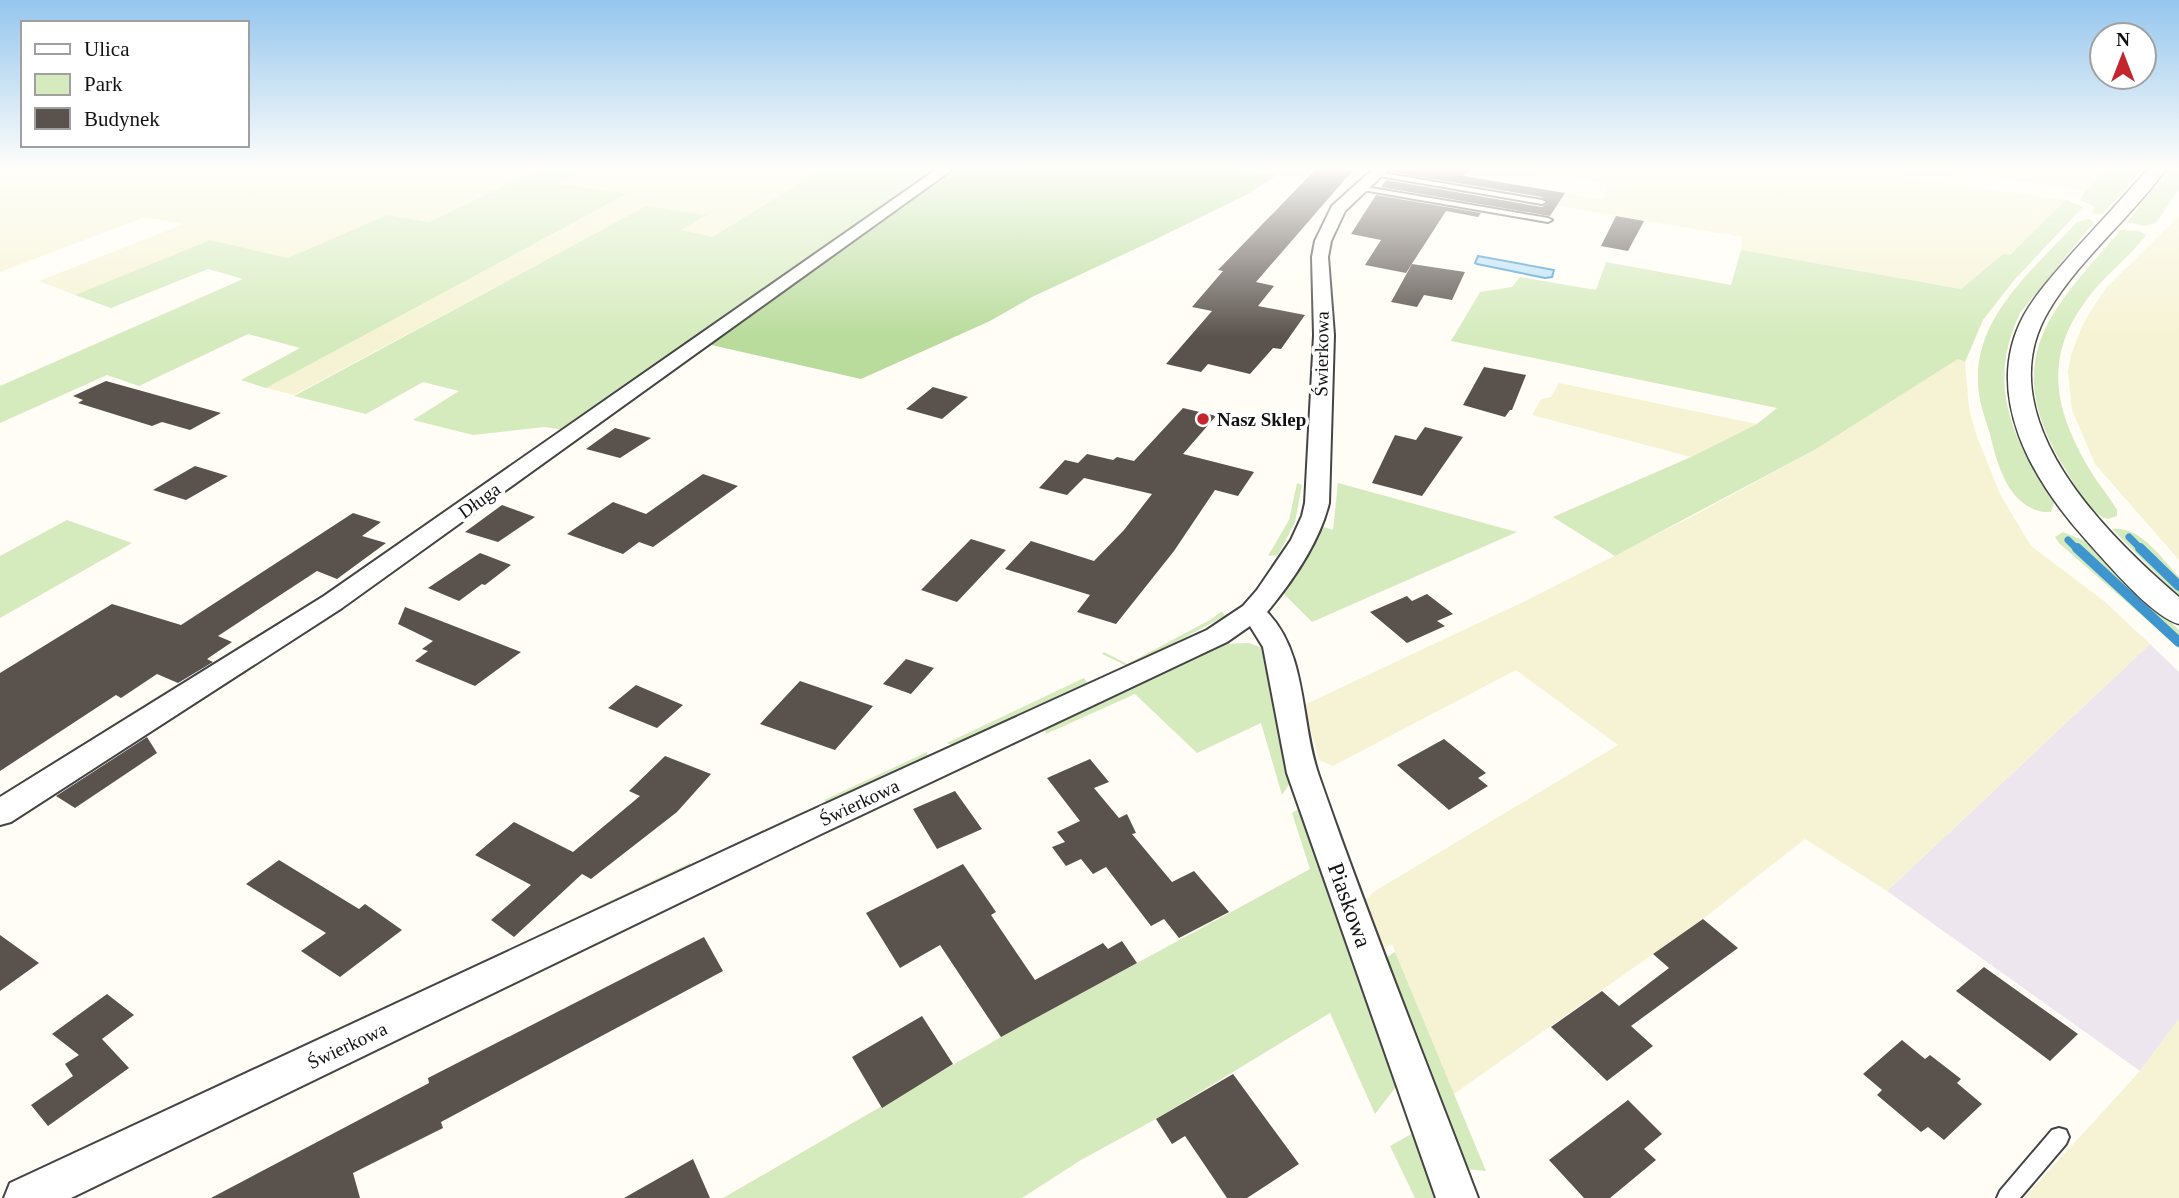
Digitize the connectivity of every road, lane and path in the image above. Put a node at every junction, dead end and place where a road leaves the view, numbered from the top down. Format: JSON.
{"nodes":[{"id":1,"x":867,"y":225,"type":"edge"},
{"id":2,"x":1329,"y":225,"type":"edge"},
{"id":3,"x":2109,"y":225,"type":"edge"},
{"id":4,"x":1252,"y":612,"type":"junction"},
{"id":5,"x":2179,"y":614,"type":"edge"},
{"id":6,"x":0,"y":813,"type":"edge"},
{"id":7,"x":2059,"y":1137,"type":"dead end"},
{"id":8,"x":25,"y":1198,"type":"edge"},
{"id":9,"x":1457,"y":1198,"type":"edge"},
{"id":10,"x":2007,"y":1198,"type":"edge"}],
"edges":[{"from":1,"to":6,"type":"street","name":"Długa"},
{"from":2,"to":4,"type":"street","name":"Świerkowa"},
{"from":3,"to":5,"type":"street"},
{"from":4,"to":8,"type":"street","name":"Świerkowa"},
{"from":4,"to":9,"type":"street","name":"Piaskowa"},
{"from":7,"to":10,"type":"lane"}]}
